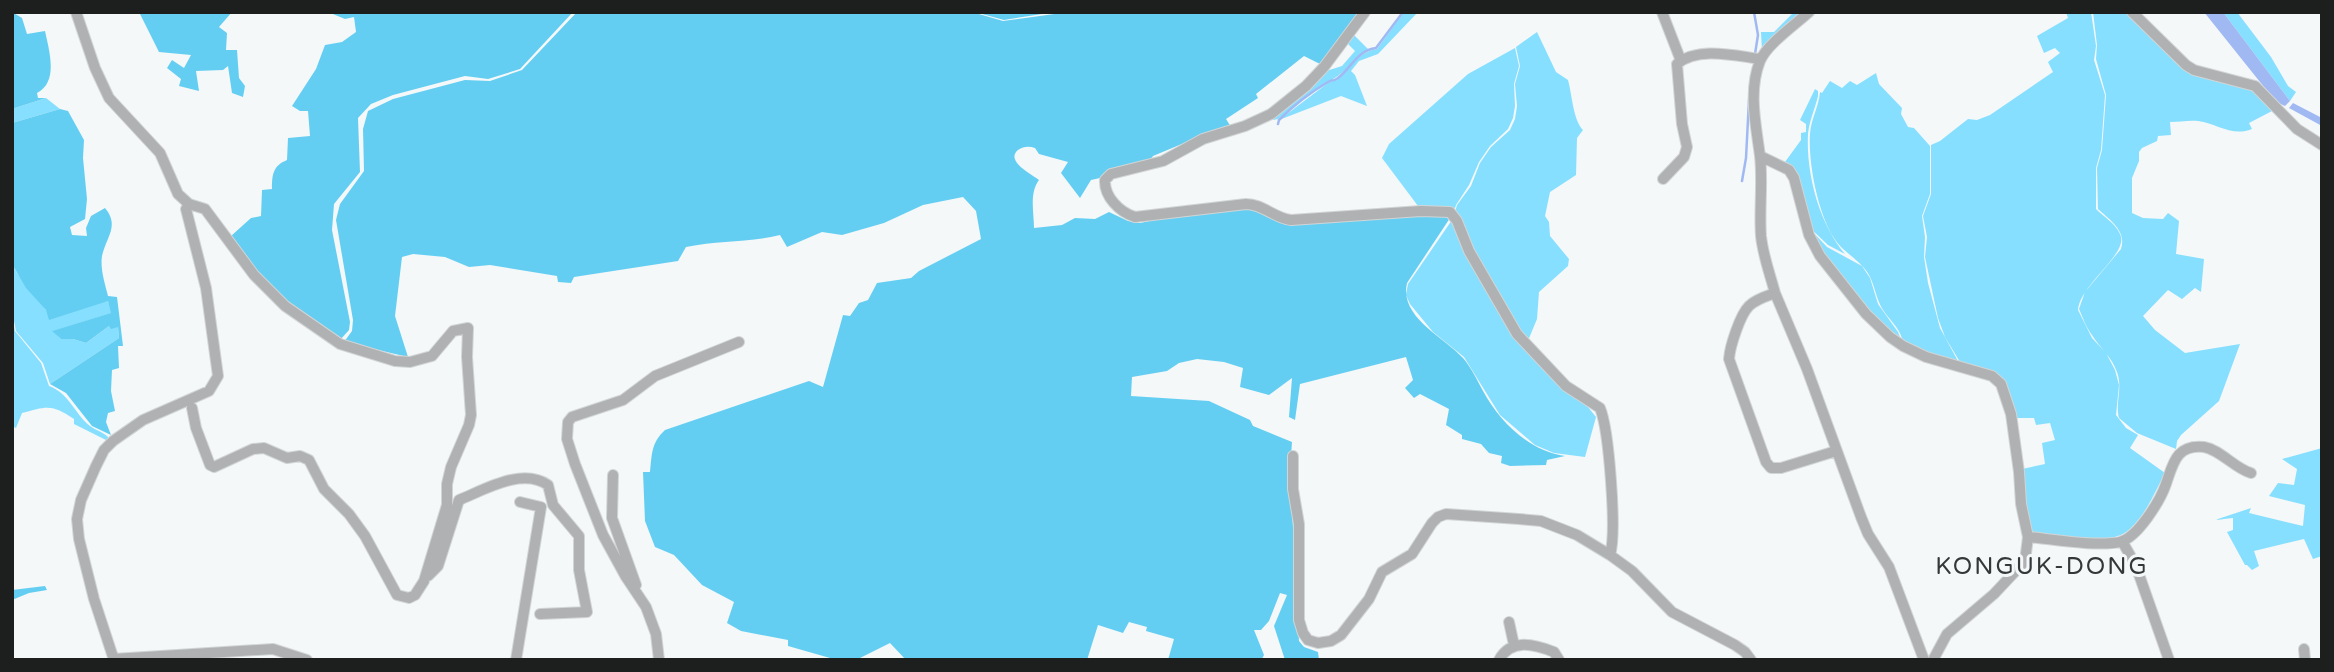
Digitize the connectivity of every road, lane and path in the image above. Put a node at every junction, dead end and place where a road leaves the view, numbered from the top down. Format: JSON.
{"nodes":[{"id":1,"x":76,"y":12,"type":"edge"},
{"id":2,"x":1365,"y":12,"type":"edge"},
{"id":3,"x":1662,"y":12,"type":"edge"},
{"id":4,"x":1809,"y":12,"type":"edge"},
{"id":5,"x":2132,"y":12,"type":"edge"},
{"id":6,"x":1760,"y":59,"type":"junction"},
{"id":7,"x":1681,"y":61,"type":"junction"},
{"id":8,"x":2322,"y":145,"type":"edge"},
{"id":9,"x":1759,"y":156,"type":"junction"},
{"id":10,"x":1663,"y":179,"type":"dead end"},
{"id":11,"x":189,"y":204,"type":"junction"},
{"id":12,"x":1775,"y":293,"type":"junction"},
{"id":13,"x":738,"y":342,"type":"dead end"},
{"id":14,"x":190,"y":404,"type":"junction"},
{"id":15,"x":1836,"y":451,"type":"junction"},
{"id":16,"x":1293,"y":456,"type":"dead end"},
{"id":17,"x":2251,"y":473,"type":"dead end"},
{"id":18,"x":613,"y":475,"type":"dead end"},
{"id":19,"x":520,"y":502,"type":"dead end"},
{"id":20,"x":2028,"y":537,"type":"junction"},
{"id":21,"x":2122,"y":541,"type":"junction"},
{"id":22,"x":1610,"y":555,"type":"junction"},
{"id":23,"x":424,"y":581,"type":"junction"},
{"id":24,"x":641,"y":597,"type":"junction"},
{"id":25,"x":540,"y":614,"type":"dead end"},
{"id":26,"x":1509,"y":622,"type":"dead end"},
{"id":27,"x":1514,"y":645,"type":"junction"},
{"id":28,"x":113,"y":659,"type":"edge"},
{"id":29,"x":307,"y":660,"type":"edge"},
{"id":30,"x":516,"y":660,"type":"edge"},
{"id":31,"x":659,"y":660,"type":"edge"},
{"id":32,"x":1499,"y":660,"type":"edge"},
{"id":33,"x":1559,"y":660,"type":"edge"},
{"id":34,"x":1751,"y":660,"type":"edge"},
{"id":35,"x":1924,"y":660,"type":"edge"},
{"id":36,"x":1933,"y":660,"type":"edge"},
{"id":37,"x":2169,"y":660,"type":"edge"}],
"edges":[{"from":1,"to":11,"type":"street"},
{"from":2,"to":22,"type":"street"},
{"from":3,"to":7,"type":"street"},
{"from":4,"to":6,"type":"street"},
{"from":5,"to":8,"type":"street"},
{"from":6,"to":7,"type":"street"},
{"from":6,"to":9,"type":"street"},
{"from":7,"to":10,"type":"street"},
{"from":9,"to":12,"type":"street"},
{"from":9,"to":20,"type":"street"},
{"from":11,"to":14,"type":"street"},
{"from":11,"to":23,"type":"street"},
{"from":12,"to":15,"type":"street"},
{"from":12,"to":15,"type":"street"},
{"from":13,"to":24,"type":"street"},
{"from":14,"to":23,"type":"street"},
{"from":14,"to":28,"type":"street"},
{"from":15,"to":35,"type":"street"},
{"from":16,"to":22,"type":"street"},
{"from":17,"to":21,"type":"street"},
{"from":18,"to":24,"type":"street"},
{"from":19,"to":30,"type":"street"},
{"from":20,"to":21,"type":"street"},
{"from":20,"to":36,"type":"street"},
{"from":21,"to":37,"type":"street"},
{"from":22,"to":34,"type":"street"},
{"from":23,"to":25,"type":"street"},
{"from":24,"to":31,"type":"street"},
{"from":26,"to":27,"type":"street"},
{"from":27,"to":32,"type":"street"},
{"from":27,"to":33,"type":"street"},
{"from":28,"to":29,"type":"street"}]}
